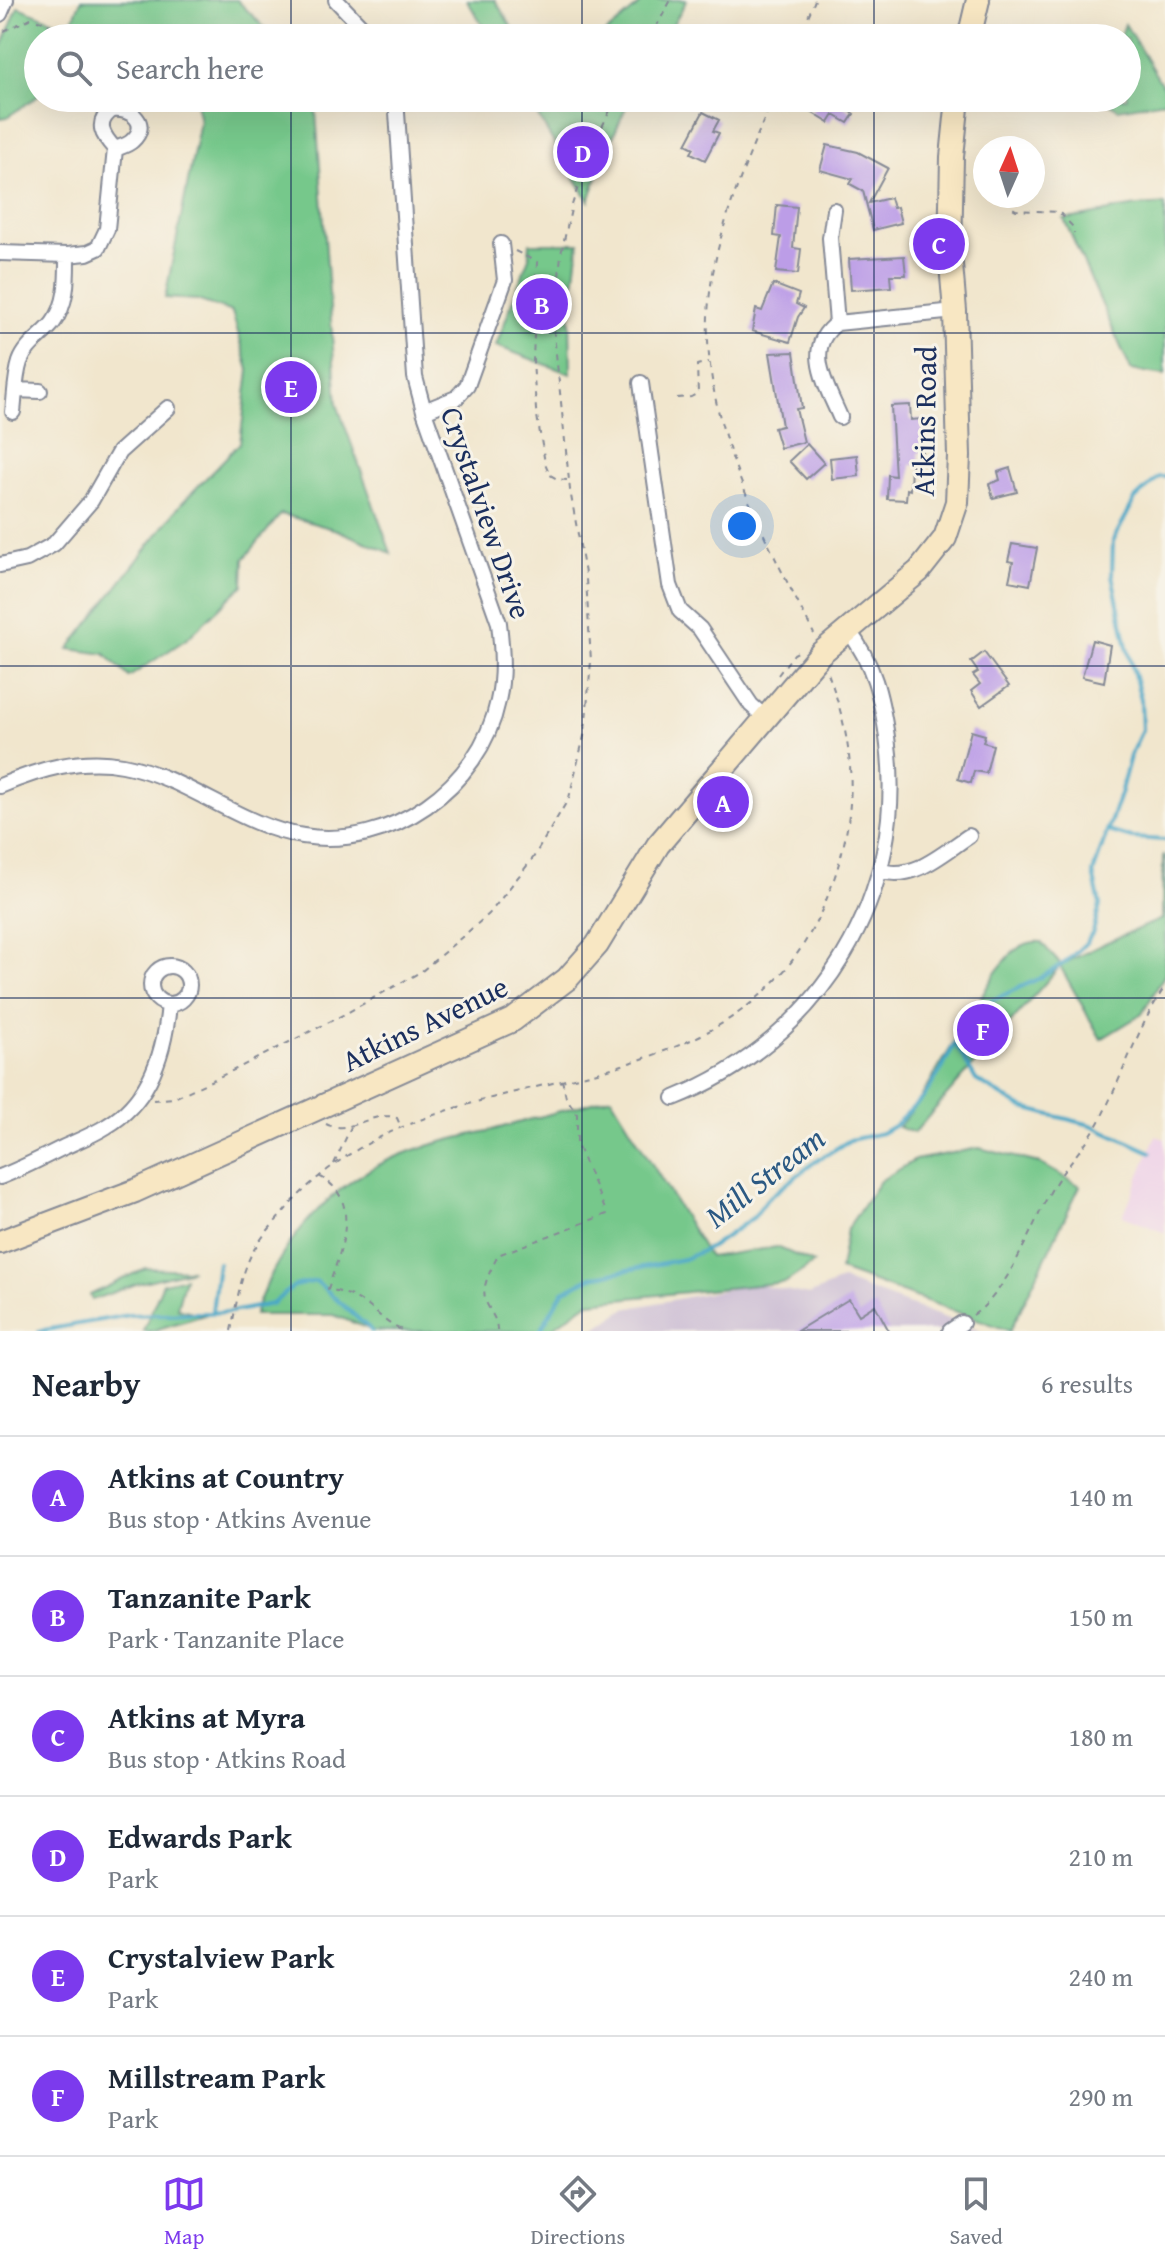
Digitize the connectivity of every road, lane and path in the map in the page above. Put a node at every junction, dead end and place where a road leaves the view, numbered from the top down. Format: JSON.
{"nodes":[{"id":1,"x":6,"y":0,"type":"edge"},
{"id":2,"x":336,"y":0,"type":"edge"},
{"id":3,"x":671,"y":0,"type":"edge"},
{"id":4,"x":815,"y":0,"type":"edge"},
{"id":5,"x":978,"y":0,"type":"edge"},
{"id":6,"x":0,"y":14,"type":"edge"},
{"id":7,"x":48,"y":24,"type":"edge"},
{"id":8,"x":359,"y":24,"type":"edge"},
{"id":9,"x":658,"y":24,"type":"edge"},
{"id":10,"x":805,"y":24,"type":"edge"},
{"id":11,"x":972,"y":24,"type":"edge"},
{"id":12,"x":4,"y":31,"type":"dead end"},
{"id":13,"x":397,"y":112,"type":"edge"},
{"id":14,"x":609,"y":112,"type":"edge"},
{"id":15,"x":767,"y":112,"type":"edge"},
{"id":16,"x":957,"y":112,"type":"edge"},
{"id":17,"x":115,"y":149,"type":"dead end"},
{"id":18,"x":579,"y":184,"type":"dead end"},
{"id":19,"x":1013,"y":208,"type":"edge"},
{"id":20,"x":834,"y":210,"type":"dead end"},
{"id":21,"x":1074,"y":233,"type":"dead end"},
{"id":22,"x":501,"y":244,"type":"joint"},
{"id":23,"x":0,"y":253,"type":"edge"},
{"id":24,"x":67,"y":255,"type":"junction"},
{"id":25,"x":955,"y":311,"type":"junction"},
{"id":26,"x":837,"y":323,"type":"junction"},
{"id":27,"x":710,"y":362,"type":"junction"},
{"id":28,"x":641,"y":383,"type":"dead end"},
{"id":29,"x":16,"y":390,"type":"junction"},
{"id":30,"x":40,"y":391,"type":"dead end"},
{"id":31,"x":677,"y":398,"type":"dead end"},
{"id":32,"x":168,"y":408,"type":"dead end"},
{"id":33,"x":424,"y":411,"type":"junction"},
{"id":34,"x":13,"y":412,"type":"dead end"},
{"id":35,"x":840,"y":417,"type":"dead end"},
{"id":36,"x":568,"y":480,"type":"dead end"},
{"id":37,"x":0,"y":565,"type":"edge"},
{"id":38,"x":848,"y":630,"type":"junction"},
{"id":39,"x":815,"y":636,"type":"dead end"},
{"id":40,"x":825,"y":664,"type":"dead end"},
{"id":41,"x":767,"y":719,"type":"junction"},
{"id":42,"x":0,"y":786,"type":"edge"},
{"id":43,"x":969,"y":836,"type":"dead end"},
{"id":44,"x":882,"y":871,"type":"junction"},
{"id":45,"x":1165,"y":987,"type":"edge"},
{"id":46,"x":169,"y":1004,"type":"dead end"},
{"id":47,"x":562,"y":1080,"type":"junction"},
{"id":48,"x":674,"y":1098,"type":"dead end"},
{"id":49,"x":352,"y":1125,"type":"dead end"},
{"id":50,"x":333,"y":1166,"type":"junction"},
{"id":51,"x":319,"y":1176,"type":"junction"},
{"id":52,"x":0,"y":1177,"type":"edge"},
{"id":53,"x":0,"y":1242,"type":"edge"},
{"id":54,"x":956,"y":1327,"type":"edge"},
{"id":55,"x":231,"y":1330,"type":"edge"},
{"id":56,"x":406,"y":1331,"type":"edge"},
{"id":57,"x":497,"y":1331,"type":"edge"}],
"edges":[{"from":1,"to":6,"type":"street"},
{"from":2,"to":8,"type":"street"},
{"from":3,"to":9,"type":"path"},
{"from":4,"to":10,"type":"path"},
{"from":5,"to":11,"type":"street"},
{"from":7,"to":12,"type":"path"},
{"from":13,"to":33,"type":"street","name":"Crystalview Drive"},
{"from":14,"to":18,"type":"path"},
{"from":15,"to":27,"type":"path"},
{"from":16,"to":25,"type":"street","name":"Atkins Road"},
{"from":17,"to":24,"type":"street"},
{"from":19,"to":21,"type":"path"},
{"from":20,"to":26,"type":"street"},
{"from":22,"to":33,"type":"street"},
{"from":22,"to":36,"type":"path"},
{"from":23,"to":24,"type":"street"},
{"from":24,"to":29,"type":"street"},
{"from":25,"to":26,"type":"street"},
{"from":25,"to":38,"type":"street","name":"Atkins Road"},
{"from":26,"to":35,"type":"street"},
{"from":27,"to":31,"type":"path"},
{"from":27,"to":39,"type":"path"},
{"from":28,"to":41,"type":"street"},
{"from":29,"to":30,"type":"street"},
{"from":29,"to":34,"type":"street"},
{"from":32,"to":37,"type":"street"},
{"from":33,"to":42,"type":"street","name":"Crystalview Drive"},
{"from":38,"to":41,"type":"street","name":"Atkins Road"},
{"from":38,"to":44,"type":"street"},
{"from":40,"to":47,"type":"path"},
{"from":41,"to":53,"type":"street","name":"Atkins Avenue"},
{"from":43,"to":44,"type":"street"},
{"from":44,"to":48,"type":"street"},
{"from":45,"to":54,"type":"path"},
{"from":46,"to":52,"type":"street"},
{"from":47,"to":50,"type":"path"},
{"from":47,"to":57,"type":"path"},
{"from":49,"to":50,"type":"path"},
{"from":50,"to":51,"type":"path"},
{"from":51,"to":55,"type":"path"},
{"from":51,"to":56,"type":"path"}]}
